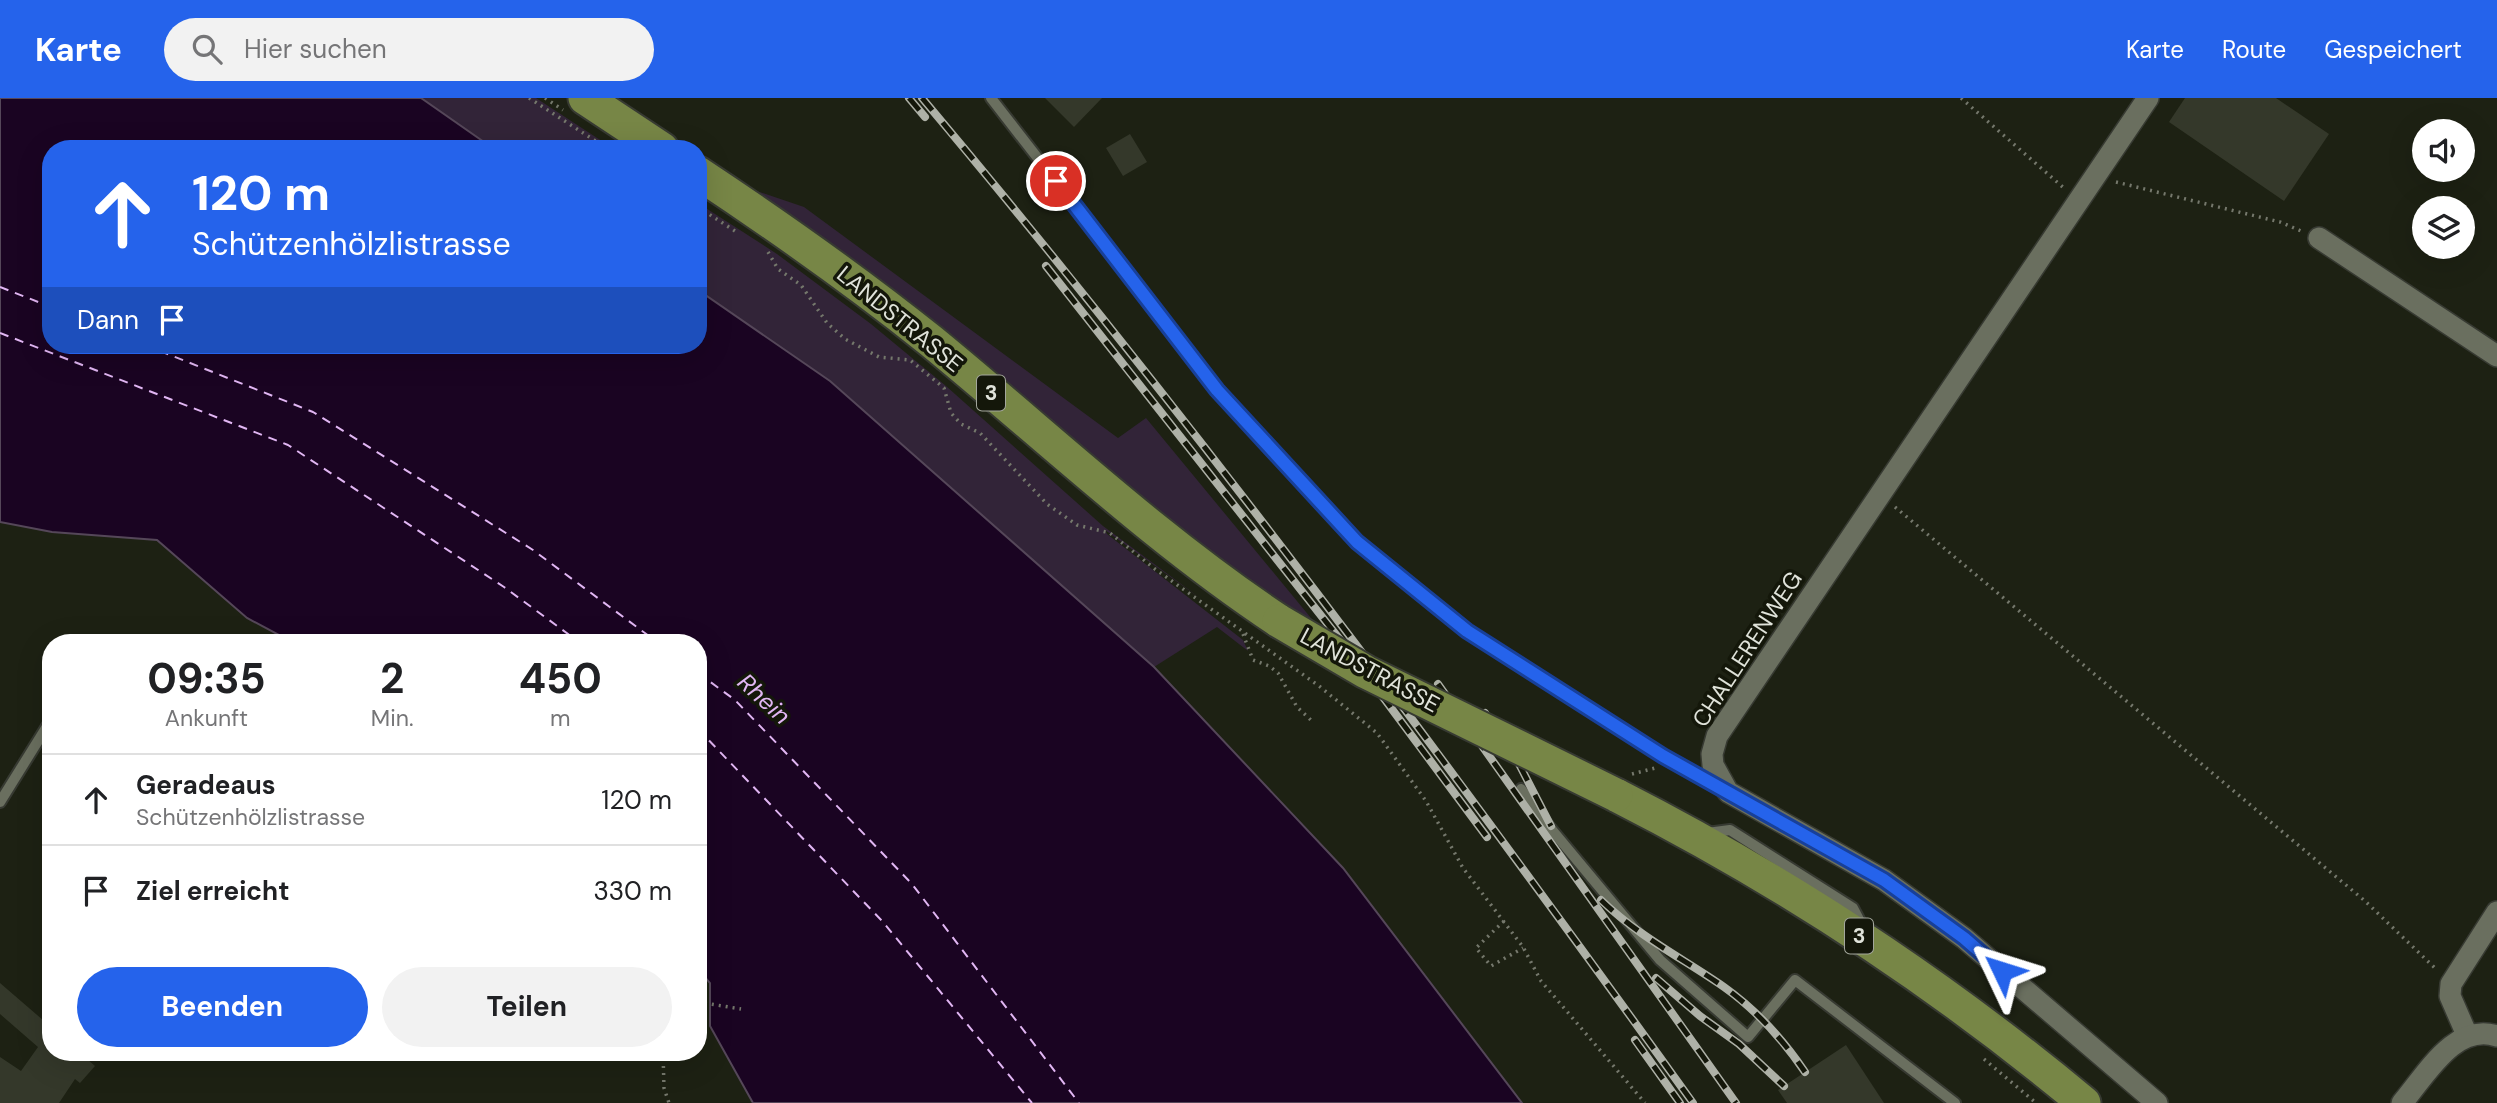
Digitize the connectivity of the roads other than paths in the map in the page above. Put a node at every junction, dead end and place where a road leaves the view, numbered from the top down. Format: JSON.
{"nodes":[{"id":1,"x":585,"y":98,"type":"edge"},
{"id":2,"x":991,"y":98,"type":"edge"},
{"id":3,"x":2148,"y":98,"type":"edge"},
{"id":4,"x":648,"y":140,"type":"edge"},
{"id":5,"x":707,"y":179,"type":"edge"},
{"id":6,"x":2319,"y":238,"type":"road end"},
{"id":7,"x":2497,"y":356,"type":"edge"},
{"id":8,"x":42,"y":734,"type":"edge"},
{"id":9,"x":1521,"y":789,"type":"dead end"},
{"id":10,"x":1728,"y":792,"type":"junction"},
{"id":11,"x":0,"y":802,"type":"edge"},
{"id":12,"x":2497,"y":912,"type":"edge"},
{"id":13,"x":2467,"y":1035,"type":"junction"},
{"id":14,"x":2497,"y":1036,"type":"edge"},
{"id":15,"x":1955,"y":1103,"type":"edge"},
{"id":16,"x":2084,"y":1103,"type":"edge"},
{"id":17,"x":2157,"y":1103,"type":"edge"},
{"id":18,"x":2402,"y":1103,"type":"edge"}],
"edges":[{"from":1,"to":4,"type":"main road"},
{"from":2,"to":10,"type":"lane"},
{"from":3,"to":10,"type":"street","name":"CHALLERENWEG"},
{"from":5,"to":16,"type":"main road","name":"LANDSTRASSE","number":"3","bridge":true},
{"from":6,"to":7,"type":"street"},
{"from":8,"to":11,"type":"lane"},
{"from":9,"to":15,"type":"lane"},
{"from":10,"to":17,"type":"street"},
{"from":12,"to":13,"type":"street"},
{"from":13,"to":14,"type":"street"},
{"from":13,"to":18,"type":"street"}]}
